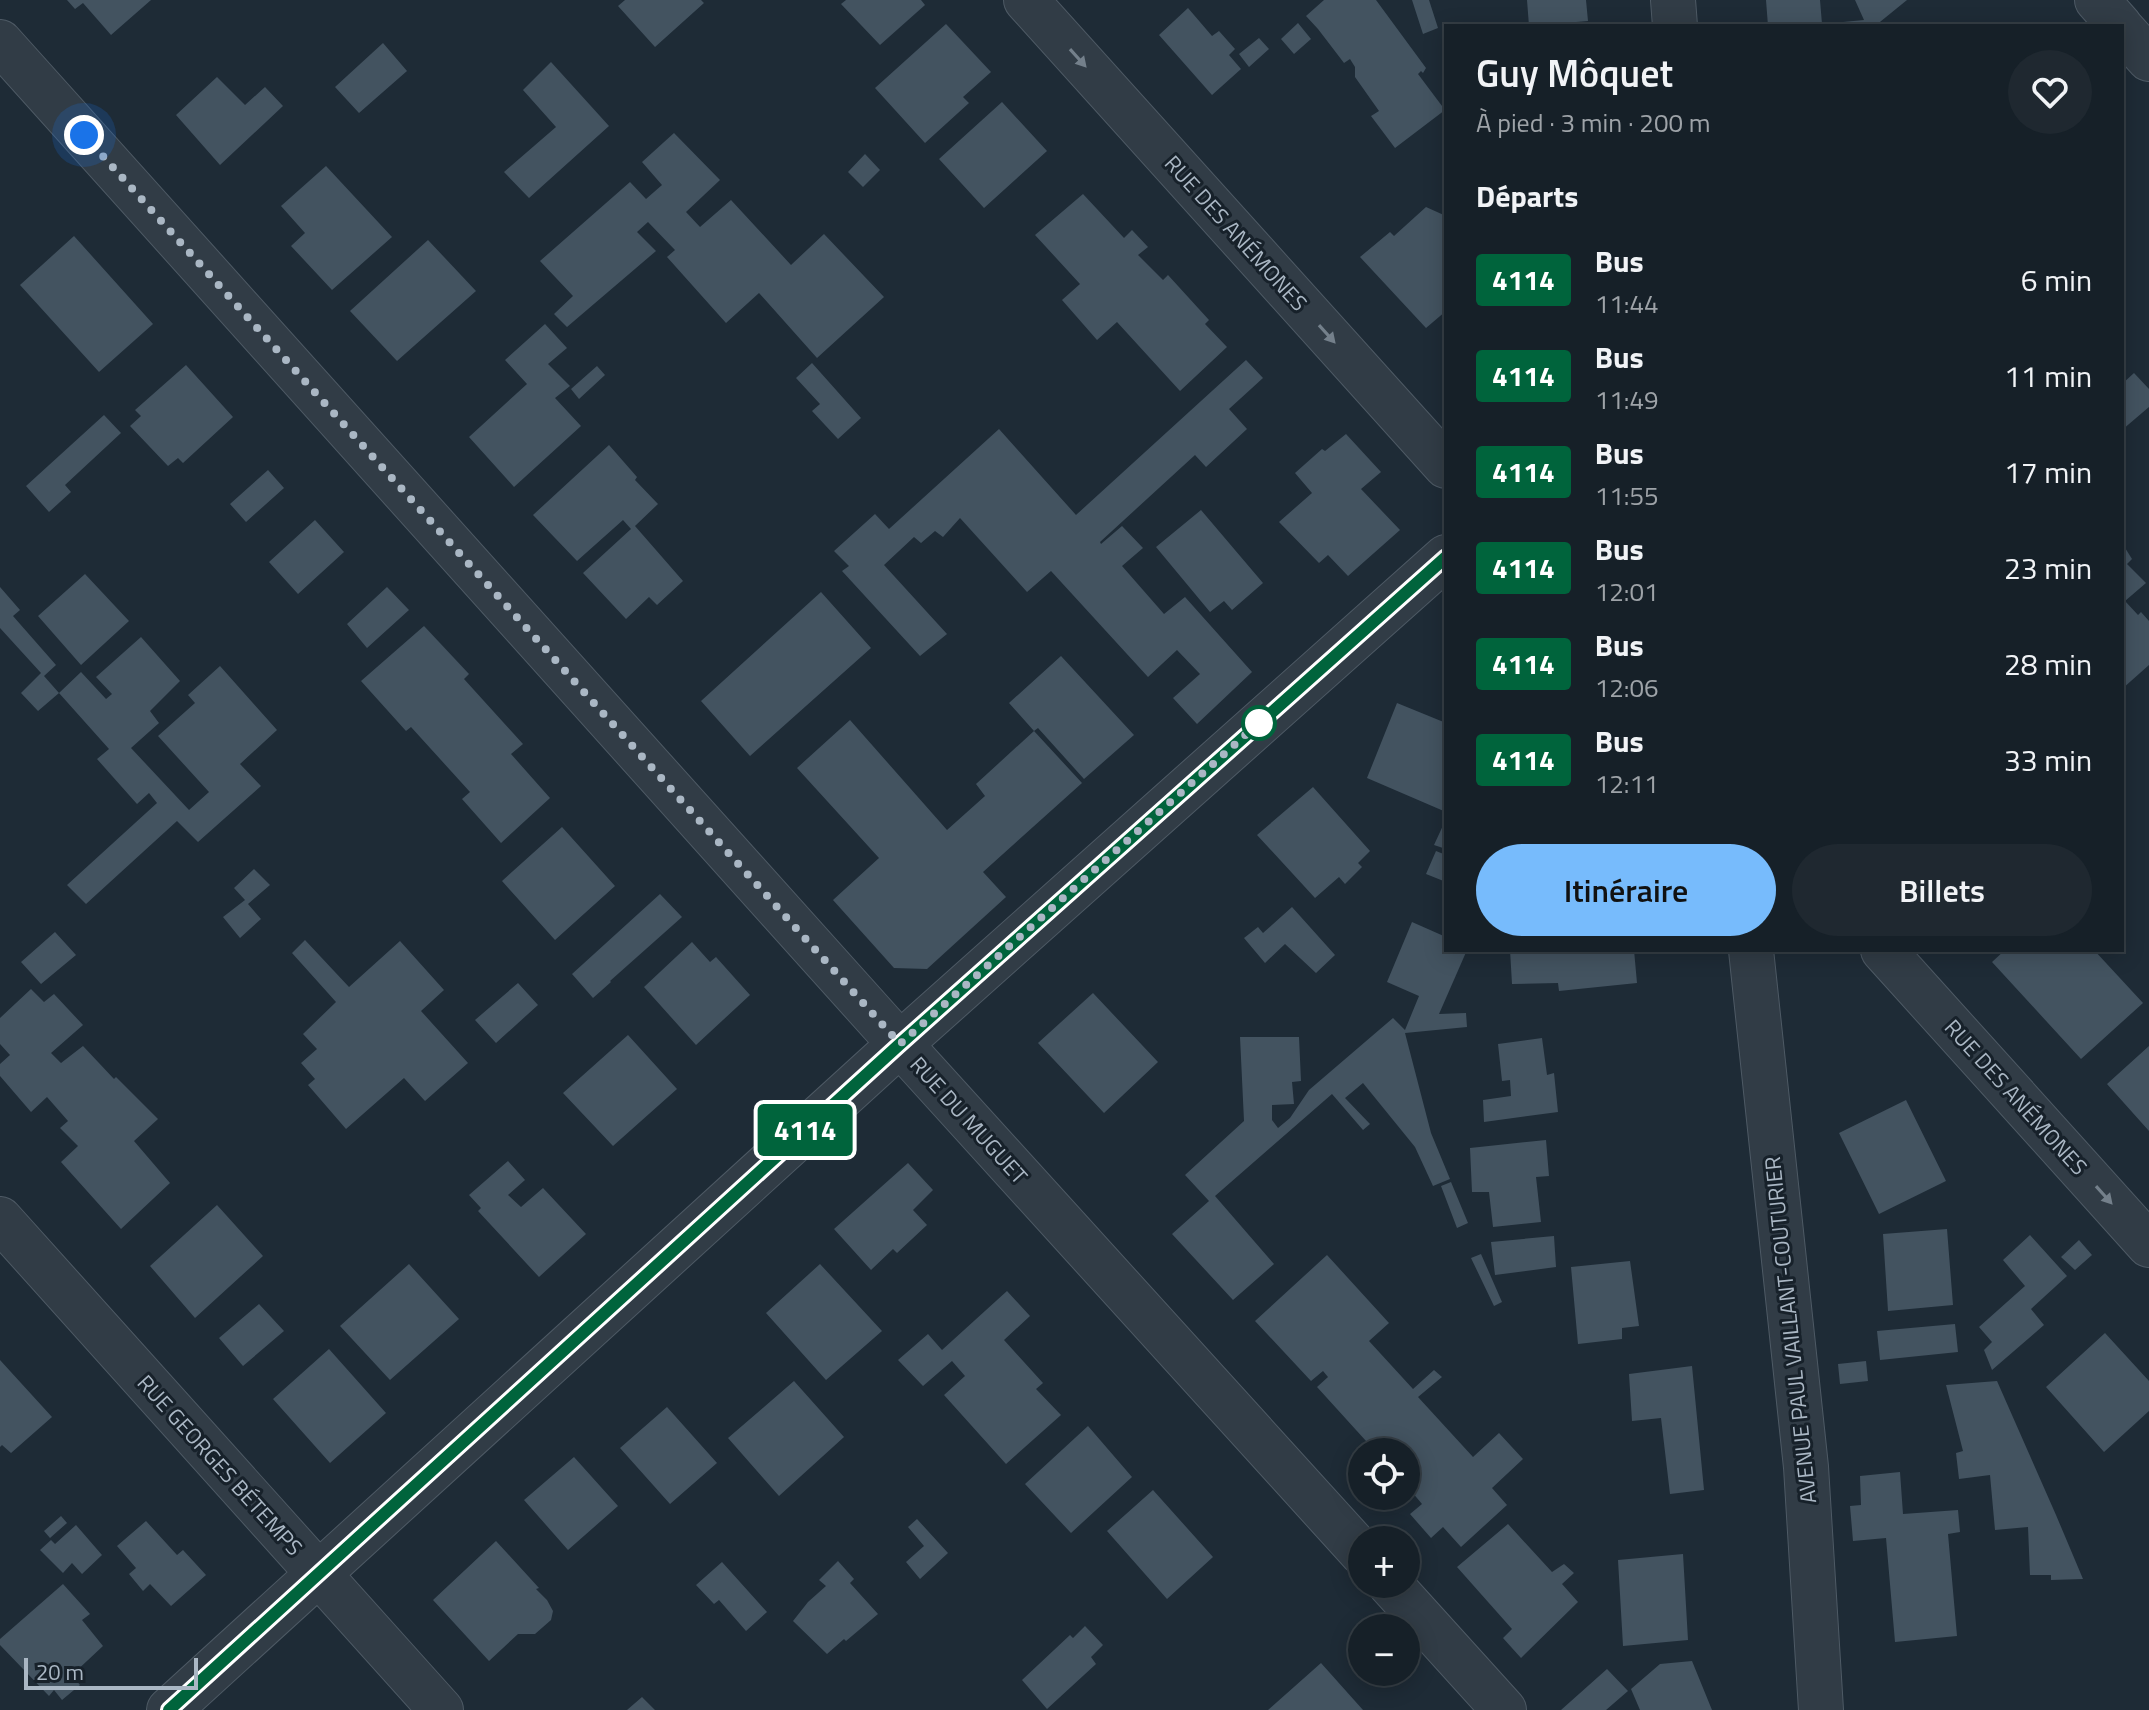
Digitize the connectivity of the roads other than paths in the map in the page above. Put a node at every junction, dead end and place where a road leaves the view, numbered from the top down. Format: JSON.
{"nodes":[{"id":1,"x":1026,"y":0,"type":"edge"},
{"id":2,"x":1673,"y":0,"type":"edge"},
{"id":3,"x":2097,"y":0,"type":"edge"},
{"id":4,"x":1675,"y":24,"type":"edge"},
{"id":5,"x":2118,"y":24,"type":"edge"},
{"id":6,"x":2124,"y":30,"type":"edge"},
{"id":7,"x":0,"y":42,"type":"edge"},
{"id":8,"x":2149,"y":59,"type":"edge"},
{"id":9,"x":1444,"y":464,"type":"edge"},
{"id":10,"x":1444,"y":560,"type":"edge"},
{"id":11,"x":1751,"y":952,"type":"edge"},
{"id":12,"x":1885,"y":952,"type":"edge"},
{"id":13,"x":900,"y":1044,"type":"junction"},
{"id":14,"x":0,"y":1219,"type":"edge"},
{"id":15,"x":2149,"y":1245,"type":"edge"},
{"id":16,"x":1348,"y":1538,"type":"edge"},
{"id":17,"x":319,"y":1575,"type":"junction"},
{"id":18,"x":1403,"y":1598,"type":"edge"},
{"id":19,"x":169,"y":1710,"type":"edge"},
{"id":20,"x":441,"y":1710,"type":"edge"},
{"id":21,"x":1504,"y":1710,"type":"edge"},
{"id":22,"x":1821,"y":1710,"type":"edge"}],
"edges":[{"from":1,"to":9,"type":"street","name":"RUE DES ANÉMONES","one_way":true},
{"from":2,"to":4,"type":"street"},
{"from":3,"to":5,"type":"street"},
{"from":6,"to":8,"type":"street"},
{"from":7,"to":13,"type":"street","name":"RUE DU MUGUET"},
{"from":10,"to":13,"type":"street"},
{"from":11,"to":22,"type":"street","name":"AVENUE PAUL VAILLANT-COUTURIER"},
{"from":12,"to":15,"type":"street","name":"RUE DES ANÉMONES","one_way":true},
{"from":13,"to":16,"type":"street","name":"RUE DU MUGUET"},
{"from":13,"to":17,"type":"street"},
{"from":14,"to":17,"type":"street","name":"RUE GEORGES BÉTEMPS"},
{"from":17,"to":19,"type":"street"},
{"from":17,"to":20,"type":"street","name":"RUE GEORGES BÉTEMPS"},
{"from":18,"to":21,"type":"street"}]}
